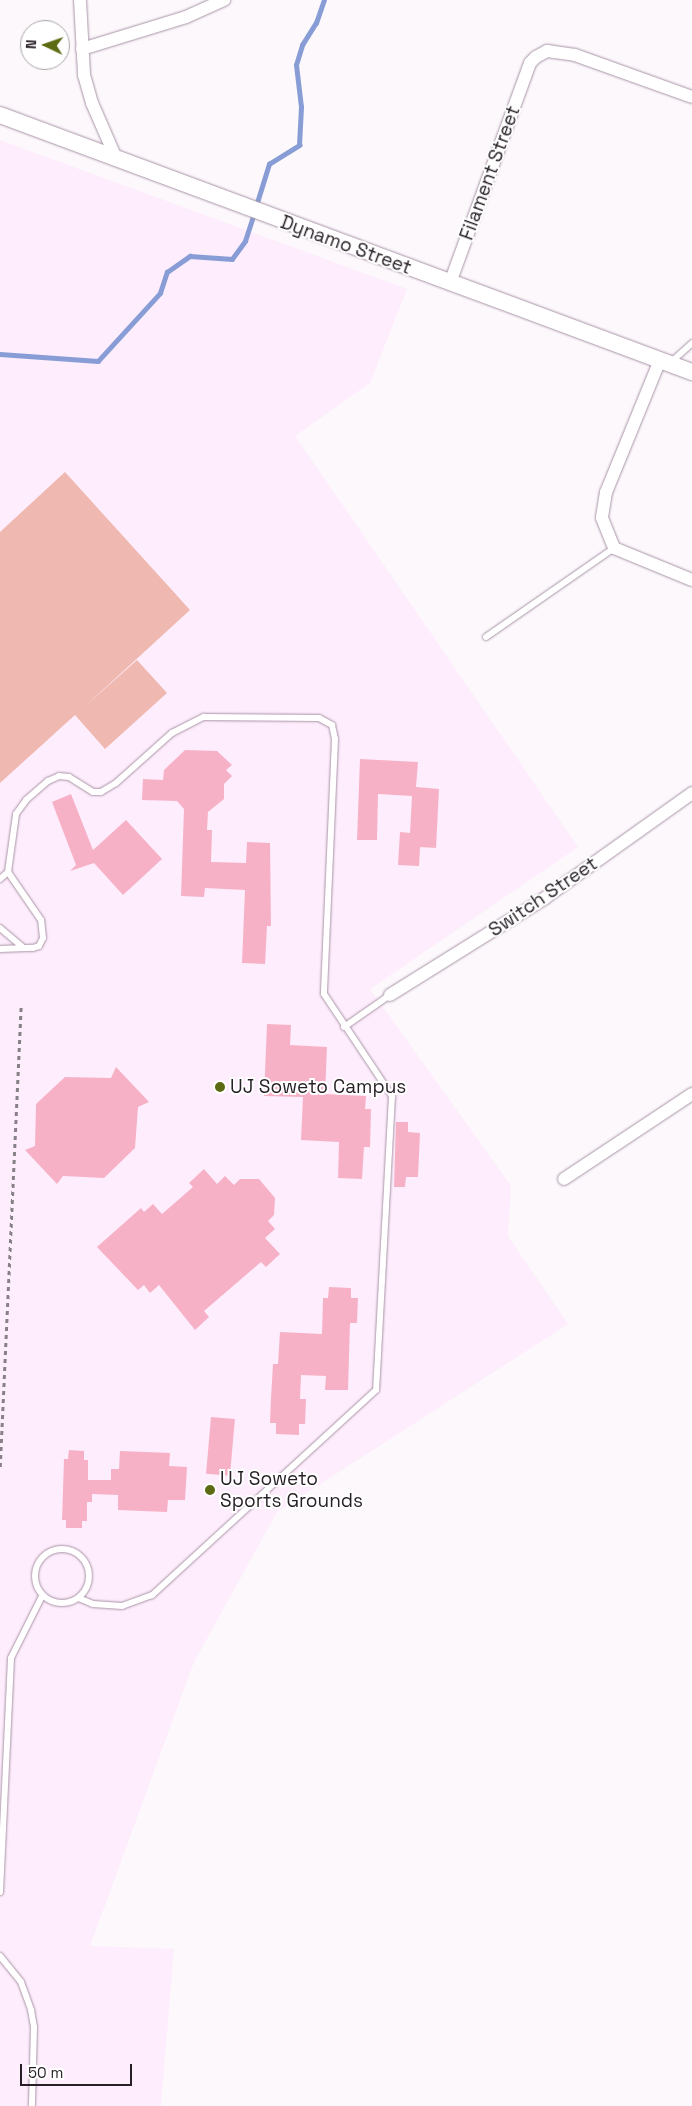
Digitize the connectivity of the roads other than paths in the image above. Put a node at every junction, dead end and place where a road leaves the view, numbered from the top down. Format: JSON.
{"nodes":[{"id":1,"x":80,"y":0,"type":"edge"},
{"id":2,"x":224,"y":0,"type":"edge"},
{"id":3,"x":82,"y":49,"type":"junction"},
{"id":4,"x":692,"y":97,"type":"edge"},
{"id":5,"x":0,"y":116,"type":"edge"},
{"id":6,"x":115,"y":156,"type":"junction"},
{"id":7,"x":450,"y":283,"type":"junction"},
{"id":8,"x":692,"y":343,"type":"edge"},
{"id":9,"x":664,"y":362,"type":"junction"},
{"id":10,"x":692,"y":372,"type":"edge"},
{"id":11,"x":614,"y":548,"type":"junction"},
{"id":12,"x":692,"y":580,"type":"edge"},
{"id":13,"x":486,"y":637,"type":"dead end"},
{"id":14,"x":692,"y":793,"type":"edge"},
{"id":15,"x":8,"y":872,"type":"junction"},
{"id":16,"x":0,"y":879,"type":"edge"},
{"id":17,"x":0,"y":928,"type":"edge"},
{"id":18,"x":24,"y":948,"type":"junction"},
{"id":19,"x":0,"y":949,"type":"edge"},
{"id":20,"x":390,"y":995,"type":"joint"},
{"id":21,"x":344,"y":1027,"type":"junction"},
{"id":22,"x":692,"y":1094,"type":"edge"},
{"id":23,"x":564,"y":1179,"type":"dead end"},
{"id":24,"x":42,"y":1596,"type":"junction"},
{"id":25,"x":79,"y":1598,"type":"junction"},
{"id":26,"x":0,"y":1892,"type":"edge"},
{"id":27,"x":0,"y":1956,"type":"edge"},
{"id":28,"x":32,"y":2106,"type":"edge"}],
"edges":[{"from":1,"to":3,"type":"street"},
{"from":2,"to":3,"type":"street"},
{"from":3,"to":6,"type":"street"},
{"from":4,"to":7,"type":"street","name":"Filament Street"},
{"from":5,"to":6,"type":"street","name":"Dynamo Street"},
{"from":6,"to":7,"type":"street","name":"Dynamo Street"},
{"from":7,"to":9,"type":"street","name":"Dynamo Street"},
{"from":8,"to":9,"type":"lane"},
{"from":9,"to":10,"type":"street","name":"Dynamo Street"},
{"from":9,"to":11,"type":"street"},
{"from":11,"to":12,"type":"street"},
{"from":11,"to":13,"type":"lane"},
{"from":14,"to":20,"type":"street","name":"Switch Street"},
{"from":15,"to":16,"type":"lane"},
{"from":15,"to":18,"type":"lane"},
{"from":15,"to":21,"type":"lane"},
{"from":17,"to":18,"type":"lane"},
{"from":18,"to":19,"type":"lane"},
{"from":20,"to":21,"type":"lane"},
{"from":21,"to":25,"type":"lane"},
{"from":22,"to":23,"type":"street"},
{"from":24,"to":25,"type":"lane"},
{"from":24,"to":25,"type":"lane"},
{"from":24,"to":26,"type":"lane"},
{"from":27,"to":28,"type":"lane"}]}
